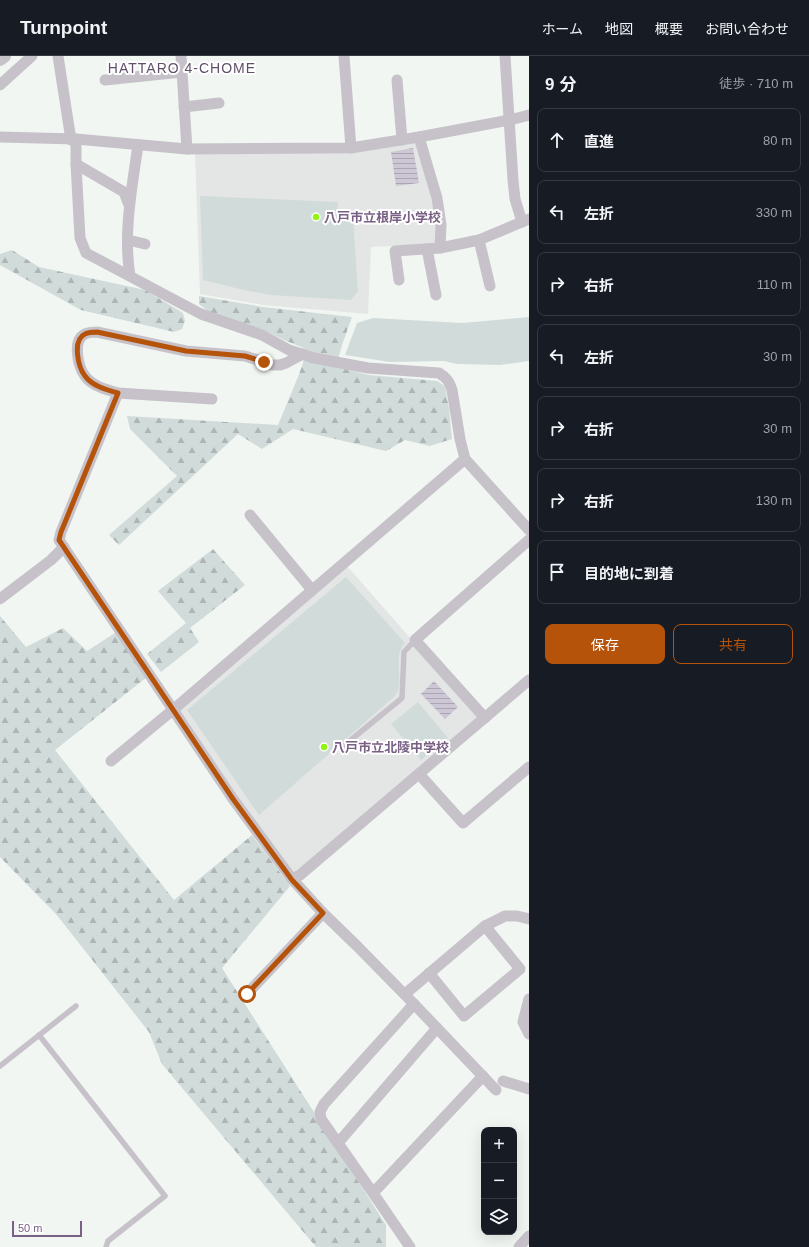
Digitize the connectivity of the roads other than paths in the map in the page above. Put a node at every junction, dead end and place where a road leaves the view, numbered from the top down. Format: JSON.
{"nodes":[{"id":1,"x":4,"y":56,"type":"edge"},
{"id":2,"x":32,"y":56,"type":"edge"},
{"id":3,"x":58,"y":56,"type":"edge"},
{"id":4,"x":181,"y":56,"type":"edge"},
{"id":5,"x":344,"y":56,"type":"edge"},
{"id":6,"x":505,"y":56,"type":"edge"},
{"id":7,"x":0,"y":59,"type":"edge"},
{"id":8,"x":182,"y":72,"type":"junction"},
{"id":9,"x":105,"y":80,"type":"dead end"},
{"id":10,"x":397,"y":80,"type":"dead end"},
{"id":11,"x":0,"y":85,"type":"edge"},
{"id":12,"x":219,"y":103,"type":"dead end"},
{"id":13,"x":184,"y":107,"type":"junction"},
{"id":14,"x":529,"y":115,"type":"edge"},
{"id":15,"x":510,"y":120,"type":"junction"},
{"id":16,"x":0,"y":137,"type":"edge"},
{"id":17,"x":419,"y":137,"type":"junction"},
{"id":18,"x":73,"y":139,"type":"junction"},
{"id":19,"x":402,"y":140,"type":"junction"},
{"id":20,"x":138,"y":145,"type":"junction"},
{"id":21,"x":351,"y":148,"type":"junction"},
{"id":22,"x":187,"y":149,"type":"junction"},
{"id":23,"x":76,"y":164,"type":"junction"},
{"id":24,"x":130,"y":205,"type":"junction"},
{"id":25,"x":525,"y":220,"type":"edge"},
{"id":26,"x":128,"y":240,"type":"junction"},
{"id":27,"x":479,"y":240,"type":"junction"},
{"id":28,"x":145,"y":244,"type":"dead end"},
{"id":29,"x":440,"y":248,"type":"junction"},
{"id":30,"x":427,"y":249,"type":"junction"},
{"id":31,"x":130,"y":276,"type":"junction"},
{"id":32,"x":399,"y":280,"type":"dead end"},
{"id":33,"x":490,"y":286,"type":"dead end"},
{"id":34,"x":436,"y":295,"type":"dead end"},
{"id":35,"x":303,"y":354,"type":"junction"},
{"id":36,"x":118,"y":393,"type":"junction"},
{"id":37,"x":212,"y":399,"type":"dead end"},
{"id":38,"x":465,"y":459,"type":"junction"},
{"id":39,"x":250,"y":515,"type":"dead end"},
{"id":40,"x":529,"y":530,"type":"edge"},
{"id":41,"x":529,"y":540,"type":"edge"},
{"id":42,"x":64,"y":547,"type":"junction"},
{"id":43,"x":312,"y":590,"type":"junction"},
{"id":44,"x":1,"y":596,"type":"edge"},
{"id":45,"x":415,"y":640,"type":"junction"},
{"id":46,"x":529,"y":680,"type":"edge"},
{"id":47,"x":174,"y":709,"type":"junction"},
{"id":48,"x":485,"y":718,"type":"junction"},
{"id":49,"x":341,"y":748,"type":"dead end"},
{"id":50,"x":111,"y":761,"type":"dead end"},
{"id":51,"x":529,"y":767,"type":"edge"},
{"id":52,"x":419,"y":774,"type":"junction"},
{"id":53,"x":292,"y":880,"type":"junction"},
{"id":54,"x":323,"y":913,"type":"junction"},
{"id":55,"x":529,"y":919,"type":"edge"},
{"id":56,"x":485,"y":926,"type":"junction"},
{"id":57,"x":428,"y":973,"type":"junction"},
{"id":58,"x":247,"y":994,"type":"dead end"},
{"id":59,"x":405,"y":994,"type":"junction"},
{"id":60,"x":529,"y":999,"type":"edge"},
{"id":61,"x":414,"y":1004,"type":"junction"},
{"id":62,"x":76,"y":1006,"type":"dead end"},
{"id":63,"x":438,"y":1028,"type":"junction"},
{"id":64,"x":529,"y":1034,"type":"edge"},
{"id":65,"x":39,"y":1035,"type":"junction"},
{"id":66,"x":0,"y":1066,"type":"edge"},
{"id":67,"x":483,"y":1076,"type":"junction"},
{"id":68,"x":529,"y":1089,"type":"edge"},
{"id":69,"x":338,"y":1143,"type":"junction"},
{"id":70,"x":373,"y":1193,"type":"junction"},
{"id":71,"x":529,"y":1236,"type":"edge"},
{"id":72,"x":106,"y":1247,"type":"edge"},
{"id":73,"x":410,"y":1247,"type":"edge"},
{"id":74,"x":519,"y":1247,"type":"edge"}],
"edges":[{"from":1,"to":7,"type":"street"},
{"from":2,"to":11,"type":"street"},
{"from":3,"to":18,"type":"street"},
{"from":4,"to":8,"type":"street"},
{"from":5,"to":21,"type":"street"},
{"from":6,"to":15,"type":"street"},
{"from":8,"to":9,"type":"street"},
{"from":8,"to":13,"type":"street"},
{"from":10,"to":19,"type":"street"},
{"from":12,"to":13,"type":"street"},
{"from":13,"to":22,"type":"street"},
{"from":14,"to":15,"type":"street"},
{"from":15,"to":17,"type":"street"},
{"from":15,"to":25,"type":"street"},
{"from":16,"to":18,"type":"street"},
{"from":17,"to":19,"type":"street"},
{"from":17,"to":29,"type":"street"},
{"from":18,"to":20,"type":"street"},
{"from":18,"to":23,"type":"street"},
{"from":19,"to":21,"type":"street"},
{"from":20,"to":22,"type":"street"},
{"from":20,"to":24,"type":"street"},
{"from":21,"to":22,"type":"street"},
{"from":23,"to":24,"type":"street"},
{"from":23,"to":31,"type":"street"},
{"from":24,"to":26,"type":"street"},
{"from":25,"to":27,"type":"street"},
{"from":26,"to":28,"type":"street"},
{"from":26,"to":31,"type":"street"},
{"from":27,"to":29,"type":"street"},
{"from":27,"to":33,"type":"street"},
{"from":29,"to":30,"type":"street"},
{"from":30,"to":32,"type":"street"},
{"from":30,"to":34,"type":"street"},
{"from":31,"to":35,"type":"street"},
{"from":35,"to":36,"type":"street"},
{"from":35,"to":38,"type":"street"},
{"from":36,"to":37,"type":"street"},
{"from":36,"to":42,"type":"street"},
{"from":38,"to":40,"type":"street"},
{"from":38,"to":43,"type":"street"},
{"from":39,"to":43,"type":"street"},
{"from":41,"to":45,"type":"street"},
{"from":42,"to":44,"type":"street"},
{"from":42,"to":47,"type":"street"},
{"from":43,"to":47,"type":"street"},
{"from":45,"to":48,"type":"street"},
{"from":45,"to":49,"type":"lane"},
{"from":46,"to":48,"type":"street"},
{"from":47,"to":50,"type":"street"},
{"from":47,"to":53,"type":"street"},
{"from":48,"to":52,"type":"street"},
{"from":51,"to":52,"type":"street"},
{"from":52,"to":53,"type":"street"},
{"from":53,"to":54,"type":"street"},
{"from":54,"to":58,"type":"street"},
{"from":54,"to":59,"type":"street"},
{"from":55,"to":56,"type":"street"},
{"from":56,"to":57,"type":"street"},
{"from":56,"to":57,"type":"street"},
{"from":57,"to":59,"type":"street"},
{"from":59,"to":61,"type":"street"},
{"from":60,"to":64,"type":"street"},
{"from":61,"to":63,"type":"street"},
{"from":61,"to":69,"type":"street"},
{"from":62,"to":65,"type":"lane"},
{"from":63,"to":67,"type":"street"},
{"from":63,"to":69,"type":"street"},
{"from":65,"to":66,"type":"lane"},
{"from":65,"to":72,"type":"lane"},
{"from":67,"to":68,"type":"street"},
{"from":67,"to":70,"type":"street"},
{"from":69,"to":70,"type":"street"},
{"from":70,"to":73,"type":"street"},
{"from":71,"to":74,"type":"street"}]}
